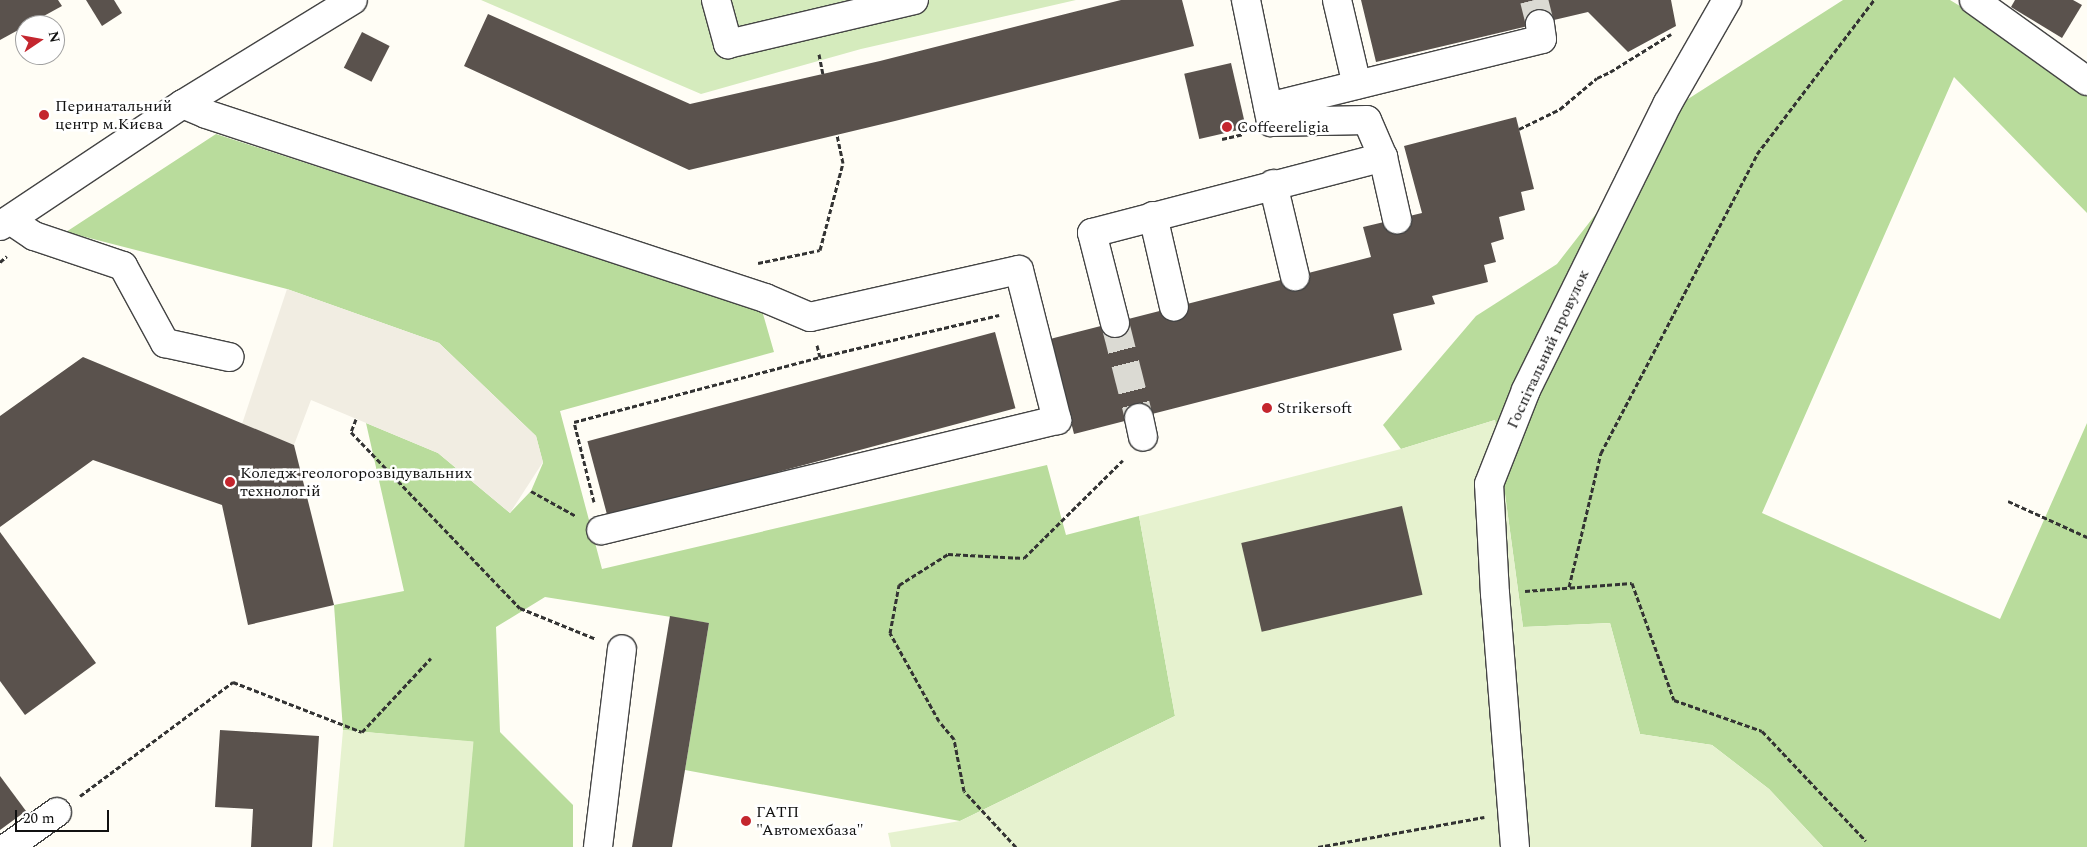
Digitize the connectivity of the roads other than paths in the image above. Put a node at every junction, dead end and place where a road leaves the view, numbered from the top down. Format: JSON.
{"nodes":[{"id":1,"x":353,"y":0,"type":"edge"},
{"id":2,"x":716,"y":0,"type":"edge"},
{"id":3,"x":914,"y":0,"type":"edge"},
{"id":4,"x":1246,"y":0,"type":"edge"},
{"id":5,"x":1337,"y":0,"type":"edge"},
{"id":6,"x":1727,"y":0,"type":"edge"},
{"id":7,"x":1974,"y":0,"type":"edge"},
{"id":8,"x":1540,"y":24,"type":"tunnel mouth"},
{"id":9,"x":2087,"y":81,"type":"edge"},
{"id":10,"x":1357,"y":85,"type":"junction"},
{"id":11,"x":183,"y":104,"type":"junction"},
{"id":12,"x":1268,"y":107,"type":"junction"},
{"id":13,"x":1382,"y":157,"type":"junction"},
{"id":14,"x":1273,"y":184,"type":"junction"},
{"id":15,"x":1153,"y":216,"type":"junction"},
{"id":16,"x":1397,"y":219,"type":"dead end"},
{"id":17,"x":5,"y":223,"type":"edge"},
{"id":18,"x":1295,"y":276,"type":"dead end"},
{"id":19,"x":1174,"y":307,"type":"dead end"},
{"id":20,"x":1115,"y":323,"type":"tunnel mouth"},
{"id":21,"x":229,"y":357,"type":"dead end"},
{"id":22,"x":601,"y":530,"type":"road end"},
{"id":23,"x":622,"y":649,"type":"road end"},
{"id":24,"x":57,"y":812,"type":"road end"},
{"id":25,"x":8,"y":847,"type":"edge"},
{"id":26,"x":598,"y":847,"type":"edge"},
{"id":27,"x":1515,"y":847,"type":"edge"}],
"edges":[{"from":1,"to":11,"type":"street"},
{"from":2,"to":3,"type":"street"},
{"from":4,"to":12,"type":"street"},
{"from":5,"to":10,"type":"street"},
{"from":6,"to":27,"type":"street","name":"Госпітальний провулок"},
{"from":7,"to":9,"type":"street"},
{"from":8,"to":10,"type":"street"},
{"from":10,"to":12,"type":"street"},
{"from":11,"to":17,"type":"street"},
{"from":11,"to":22,"type":"street"},
{"from":12,"to":13,"type":"street"},
{"from":13,"to":14,"type":"street"},
{"from":13,"to":16,"type":"street"},
{"from":14,"to":15,"type":"street"},
{"from":14,"to":18,"type":"street"},
{"from":15,"to":19,"type":"street"},
{"from":15,"to":20,"type":"street"},
{"from":17,"to":21,"type":"street"},
{"from":23,"to":26,"type":"street"},
{"from":24,"to":25,"type":"street"}]}
